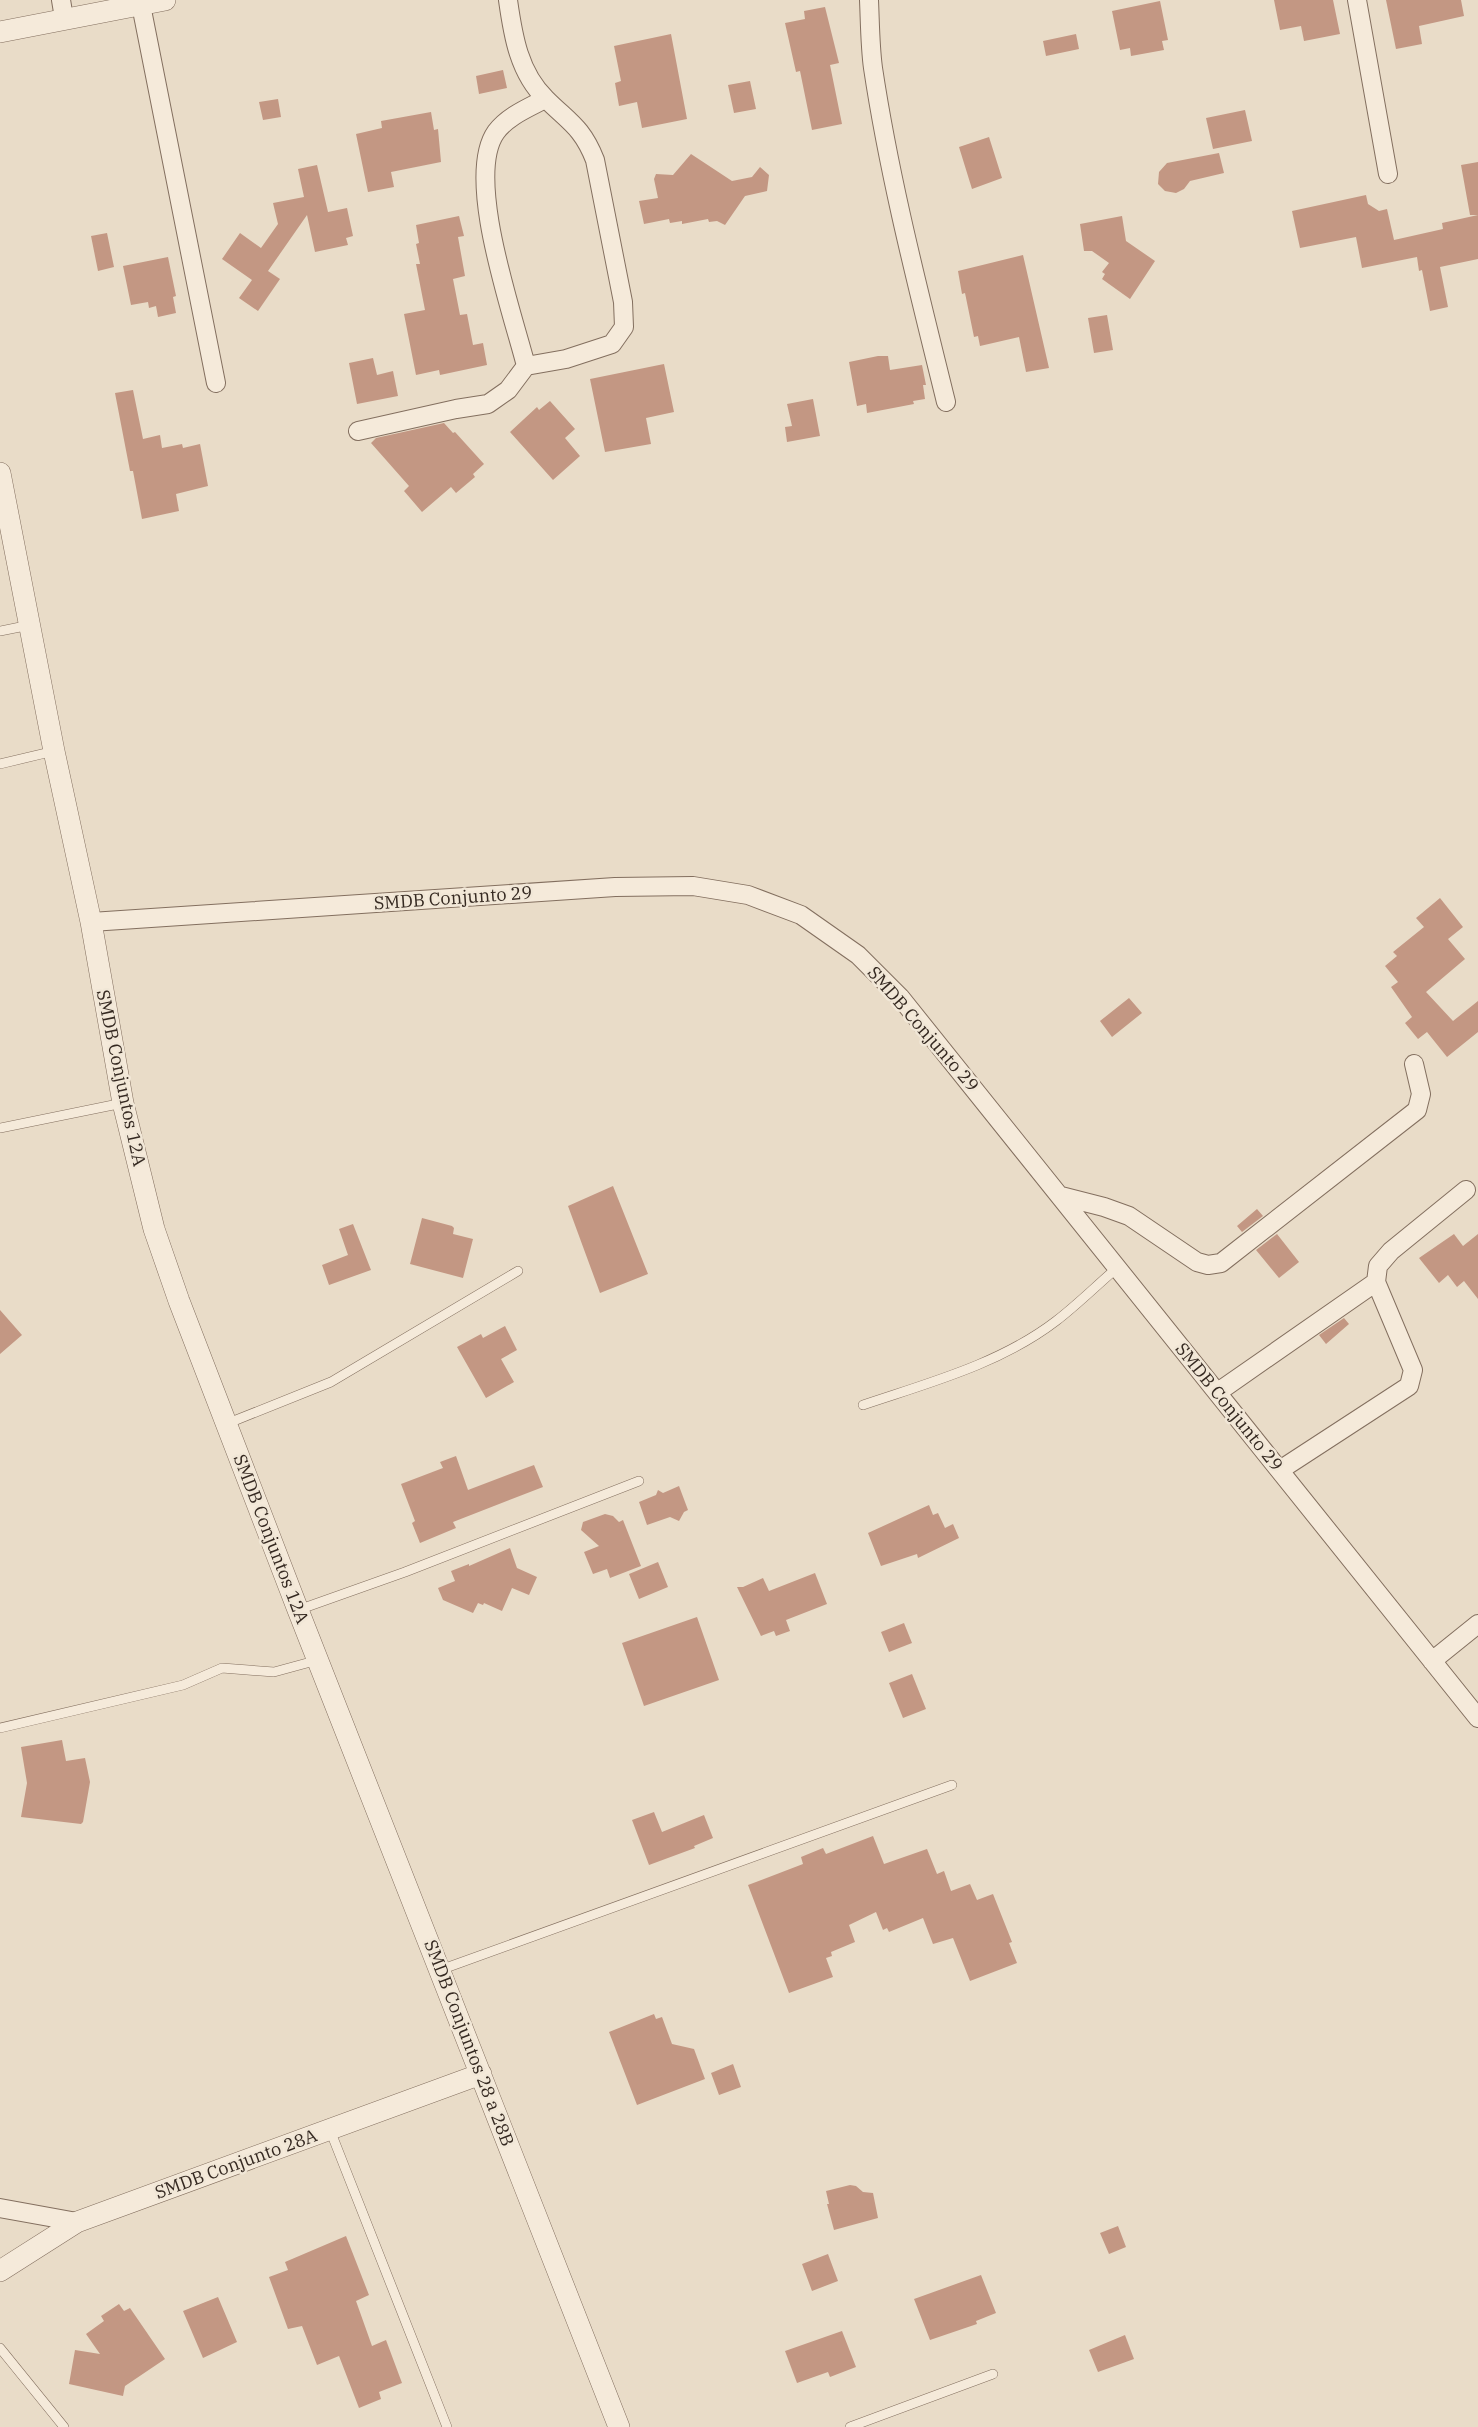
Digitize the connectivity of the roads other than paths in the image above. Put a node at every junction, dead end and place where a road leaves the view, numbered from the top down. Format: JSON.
{"nodes":[{"id":1,"x":165,"y":0,"type":"edge"},
{"id":2,"x":508,"y":0,"type":"edge"},
{"id":3,"x":869,"y":0,"type":"edge"},
{"id":4,"x":1356,"y":0,"type":"edge"},
{"id":5,"x":141,"y":5,"type":"junction"},
{"id":6,"x":62,"y":9,"type":"edge"},
{"id":7,"x":0,"y":32,"type":"edge"},
{"id":8,"x":545,"y":99,"type":"junction"},
{"id":9,"x":1388,"y":174,"type":"dead end"},
{"id":10,"x":526,"y":366,"type":"junction"},
{"id":11,"x":216,"y":383,"type":"dead end"},
{"id":12,"x":946,"y":402,"type":"dead end"},
{"id":13,"x":357,"y":431,"type":"dead end"},
{"id":14,"x":0,"y":473,"type":"edge"},
{"id":15,"x":30,"y":625,"type":"junction"},
{"id":16,"x":0,"y":631,"type":"edge"},
{"id":17,"x":54,"y":752,"type":"junction"},
{"id":18,"x":0,"y":764,"type":"edge"},
{"id":19,"x":91,"y":922,"type":"junction"},
{"id":20,"x":1414,"y":1064,"type":"dead end"},
{"id":21,"x":123,"y":1103,"type":"junction"},
{"id":22,"x":0,"y":1128,"type":"edge"},
{"id":23,"x":1466,"y":1190,"type":"dead end"},
{"id":24,"x":1061,"y":1196,"type":"junction"},
{"id":25,"x":1118,"y":1267,"type":"junction"},
{"id":26,"x":518,"y":1271,"type":"dead end"},
{"id":27,"x":1376,"y":1282,"type":"junction"},
{"id":28,"x":1218,"y":1392,"type":"junction"},
{"id":29,"x":862,"y":1405,"type":"dead end"},
{"id":30,"x":226,"y":1424,"type":"junction"},
{"id":31,"x":1280,"y":1470,"type":"junction"},
{"id":32,"x":639,"y":1481,"type":"dead end"},
{"id":33,"x":298,"y":1610,"type":"junction"},
{"id":34,"x":1478,"y":1624,"type":"edge"},
{"id":35,"x":318,"y":1660,"type":"junction"},
{"id":36,"x":1432,"y":1661,"type":"junction"},
{"id":37,"x":1478,"y":1718,"type":"edge"},
{"id":38,"x":0,"y":1728,"type":"edge"},
{"id":39,"x":952,"y":1785,"type":"dead end"},
{"id":40,"x":440,"y":1970,"type":"junction"},
{"id":41,"x":481,"y":2074,"type":"junction"},
{"id":42,"x":330,"y":2130,"type":"junction"},
{"id":43,"x":0,"y":2208,"type":"edge"},
{"id":44,"x":77,"y":2222,"type":"junction"},
{"id":45,"x":0,"y":2271,"type":"edge"},
{"id":46,"x":0,"y":2348,"type":"edge"},
{"id":47,"x":993,"y":2374,"type":"dead end"},
{"id":48,"x":64,"y":2427,"type":"edge"},
{"id":49,"x":447,"y":2427,"type":"edge"},
{"id":50,"x":619,"y":2427,"type":"edge"},
{"id":51,"x":850,"y":2427,"type":"edge"}],
"edges":[{"from":1,"to":5,"type":"street"},
{"from":2,"to":8,"type":"street"},
{"from":3,"to":12,"type":"street"},
{"from":4,"to":9,"type":"street"},
{"from":5,"to":6,"type":"street"},
{"from":5,"to":11,"type":"street"},
{"from":6,"to":7,"type":"street"},
{"from":8,"to":10,"type":"street"},
{"from":8,"to":10,"type":"street"},
{"from":10,"to":13,"type":"street"},
{"from":14,"to":15,"type":"street","name":"SMDB Conjuntos 12A"},
{"from":15,"to":16,"type":"lane"},
{"from":15,"to":17,"type":"street","name":"SMDB Conjuntos 12A"},
{"from":17,"to":18,"type":"lane"},
{"from":17,"to":19,"type":"street","name":"SMDB Conjuntos 12A"},
{"from":19,"to":21,"type":"street","name":"SMDB Conjuntos 12A"},
{"from":19,"to":24,"type":"street","name":"SMDB Conjunto 29"},
{"from":20,"to":24,"type":"street"},
{"from":21,"to":22,"type":"lane"},
{"from":21,"to":30,"type":"street","name":"SMDB Conjuntos 12A"},
{"from":23,"to":27,"type":"street"},
{"from":24,"to":25,"type":"street","name":"SMDB Conjunto 29"},
{"from":25,"to":28,"type":"street","name":"SMDB Conjunto 29"},
{"from":25,"to":29,"type":"lane"},
{"from":26,"to":30,"type":"lane"},
{"from":27,"to":28,"type":"street"},
{"from":27,"to":31,"type":"street"},
{"from":28,"to":31,"type":"street","name":"SMDB Conjunto 29"},
{"from":30,"to":33,"type":"street","name":"SMDB Conjuntos 12A"},
{"from":31,"to":36,"type":"street","name":"SMDB Conjunto 29"},
{"from":32,"to":33,"type":"lane"},
{"from":33,"to":35,"type":"street","name":"SMDB Conjuntos 12A"},
{"from":34,"to":36,"type":"street"},
{"from":35,"to":38,"type":"lane"},
{"from":35,"to":40,"type":"street","name":"SMDB Conjuntos 28 a 28B"},
{"from":36,"to":37,"type":"street","name":"SMDB Conjunto 29"},
{"from":39,"to":40,"type":"lane"},
{"from":40,"to":41,"type":"street","name":"SMDB Conjuntos 28 a 28B"},
{"from":41,"to":42,"type":"street","name":"SMDB Conjunto 28A"},
{"from":41,"to":50,"type":"street","name":"SMDB Conjuntos 28 a 28B"},
{"from":42,"to":44,"type":"street","name":"SMDB Conjunto 28A"},
{"from":42,"to":49,"type":"lane"},
{"from":43,"to":44,"type":"street"},
{"from":44,"to":45,"type":"street","name":"SMDB Conjunto 28A"},
{"from":46,"to":48,"type":"lane"},
{"from":47,"to":51,"type":"lane"}]}
